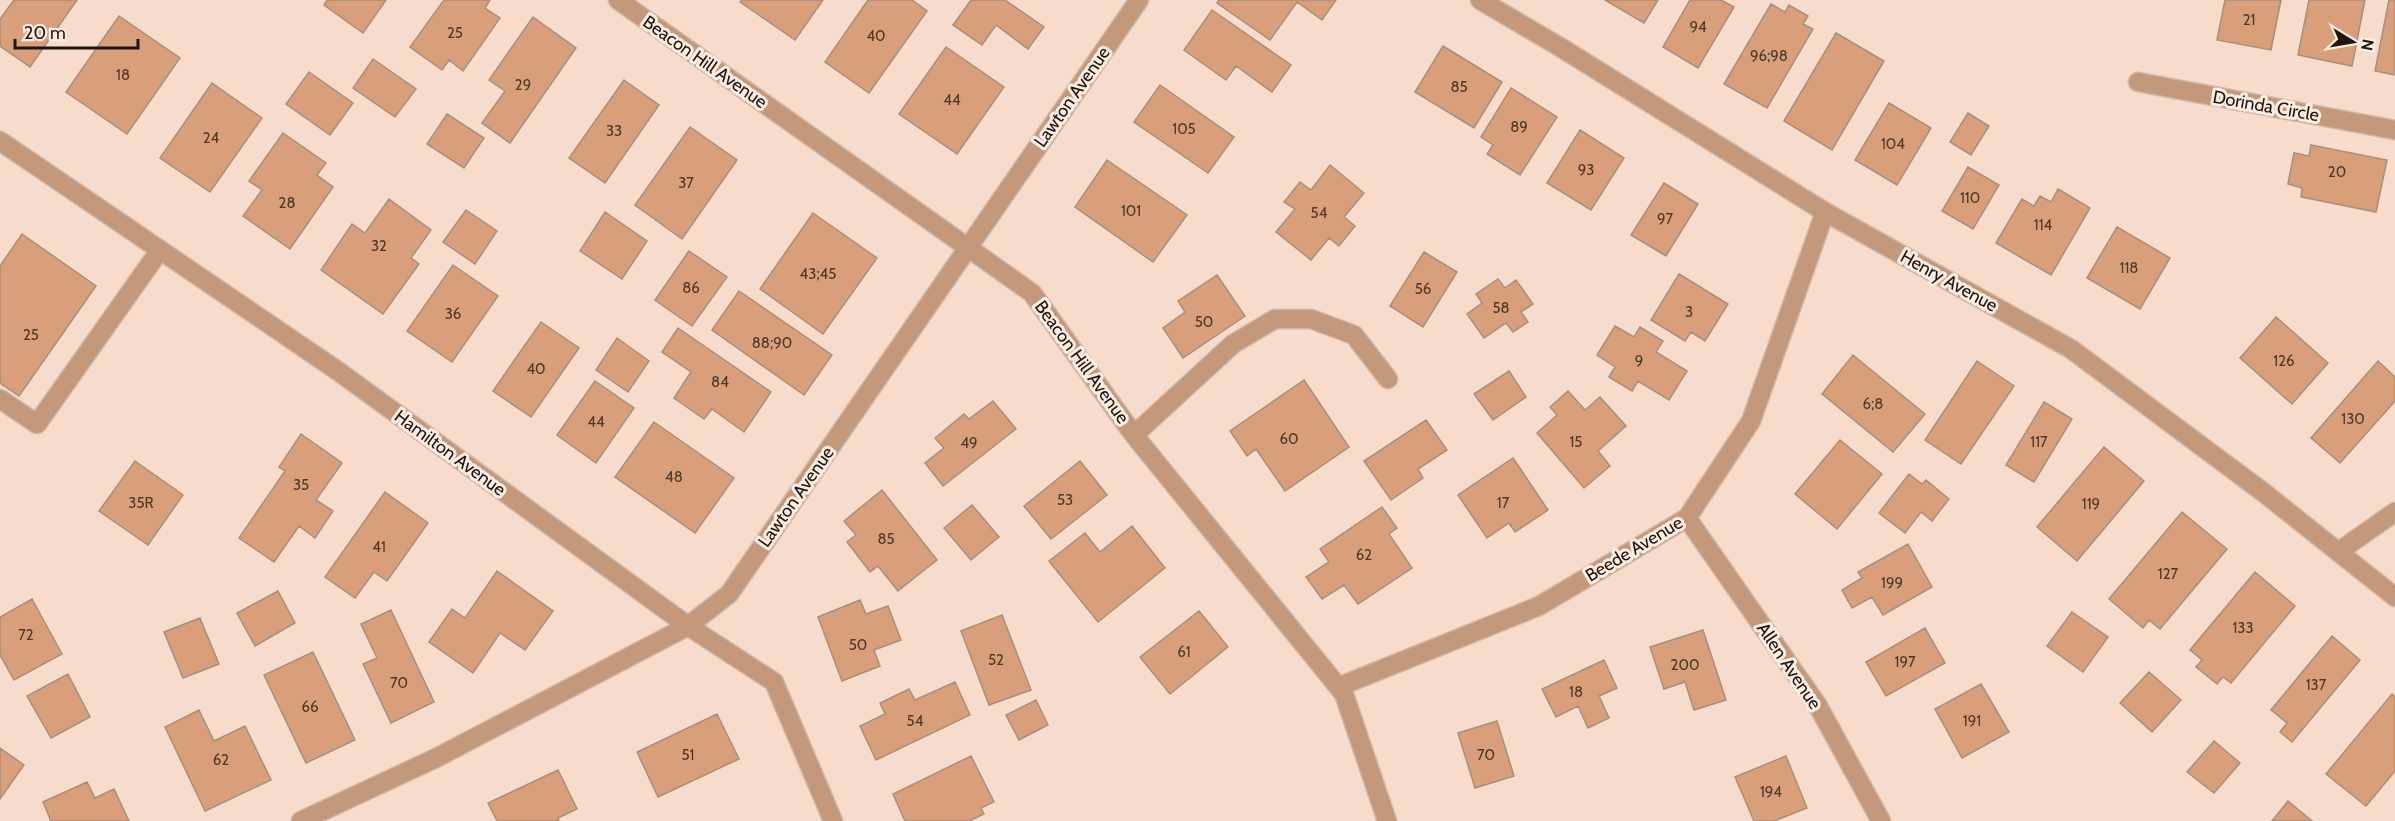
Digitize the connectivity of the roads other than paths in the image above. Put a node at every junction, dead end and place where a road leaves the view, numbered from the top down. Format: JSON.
{"nodes":[{"id":1,"x":618,"y":0,"type":"edge"},
{"id":2,"x":1139,"y":0,"type":"edge"},
{"id":3,"x":1480,"y":0,"type":"edge"},
{"id":4,"x":2138,"y":82,"type":"dead end"},
{"id":5,"x":2395,"y":130,"type":"edge"},
{"id":6,"x":0,"y":141,"type":"edge"},
{"id":7,"x":1825,"y":212,"type":"junction"},
{"id":8,"x":968,"y":247,"type":"junction"},
{"id":9,"x":160,"y":250,"type":"junction"},
{"id":10,"x":1388,"y":379,"type":"dead end"},
{"id":11,"x":0,"y":399,"type":"edge"},
{"id":12,"x":1134,"y":435,"type":"junction"},
{"id":13,"x":2395,"y":512,"type":"edge"},
{"id":14,"x":1687,"y":518,"type":"junction"},
{"id":15,"x":2338,"y":552,"type":"junction"},
{"id":16,"x":2395,"y":597,"type":"edge"},
{"id":17,"x":687,"y":626,"type":"junction"},
{"id":18,"x":1338,"y":687,"type":"junction"},
{"id":19,"x":301,"y":821,"type":"edge"},
{"id":20,"x":832,"y":821,"type":"edge"},
{"id":21,"x":1387,"y":821,"type":"edge"},
{"id":22,"x":1881,"y":821,"type":"edge"}],
"edges":[{"from":1,"to":8,"type":"street","name":"Beacon Hill Avenue"},
{"from":2,"to":8,"type":"street","name":"Lawton Avenue"},
{"from":3,"to":7,"type":"street","name":"Henry Avenue"},
{"from":4,"to":5,"type":"street","name":"Dorinda Circle"},
{"from":6,"to":9,"type":"street","name":"Hamilton Avenue"},
{"from":7,"to":14,"type":"street","name":"Beede Avenue"},
{"from":7,"to":15,"type":"street","name":"Henry Avenue"},
{"from":8,"to":12,"type":"street","name":"Beacon Hill Avenue"},
{"from":8,"to":17,"type":"street","name":"Lawton Avenue"},
{"from":9,"to":11,"type":"street"},
{"from":9,"to":17,"type":"street","name":"Hamilton Avenue"},
{"from":10,"to":12,"type":"street"},
{"from":12,"to":18,"type":"street","name":"Beacon Hill Avenue"},
{"from":13,"to":15,"type":"street"},
{"from":14,"to":18,"type":"street","name":"Beede Avenue"},
{"from":14,"to":22,"type":"street","name":"Allen Avenue"},
{"from":15,"to":16,"type":"street","name":"Henry Avenue"},
{"from":17,"to":19,"type":"street","name":"Lawton Avenue"},
{"from":17,"to":20,"type":"street","name":"Hamilton Avenue"},
{"from":18,"to":21,"type":"street","name":"Beacon Hill Avenue"}]}
